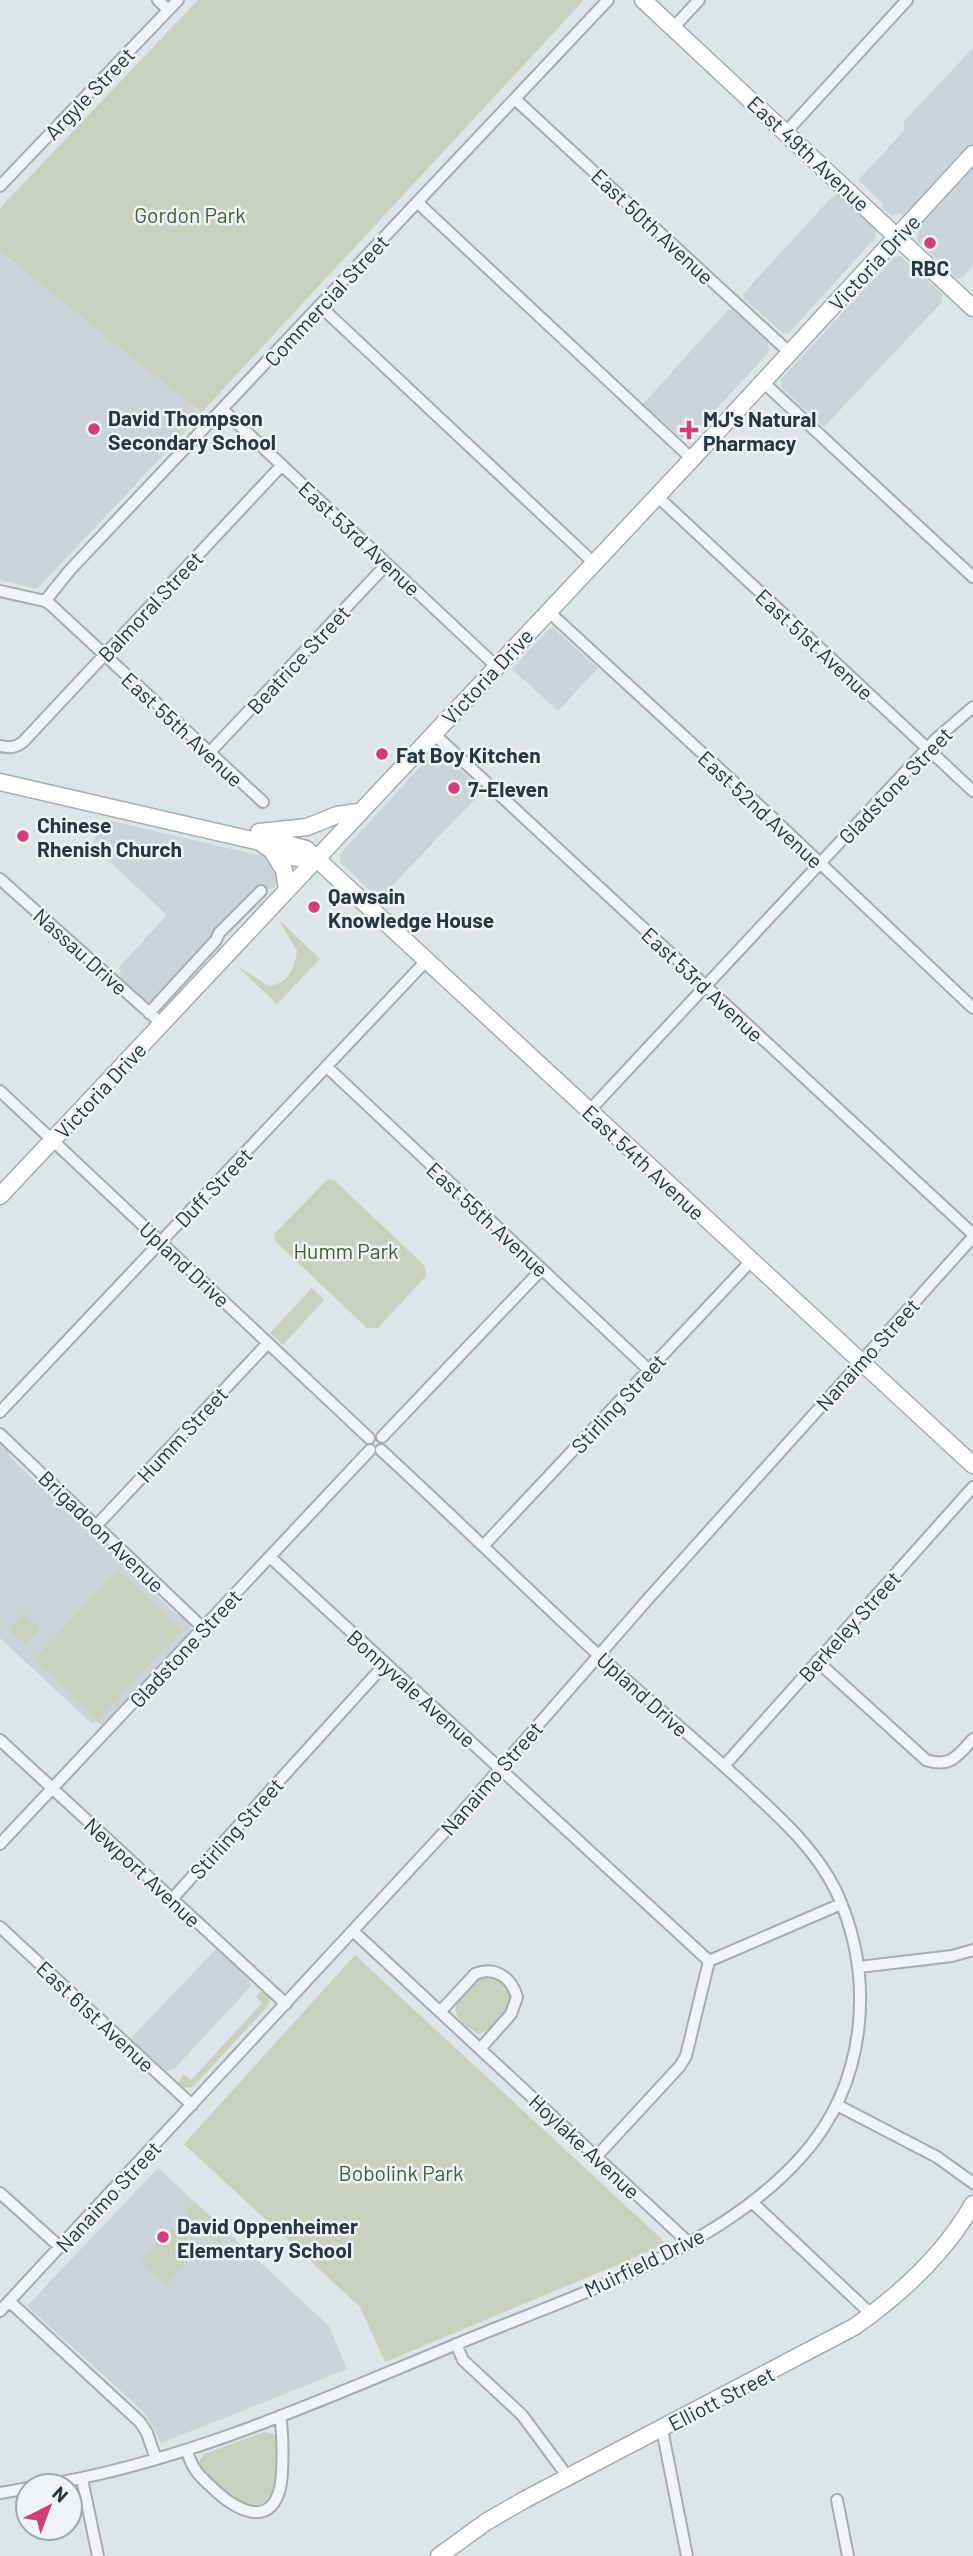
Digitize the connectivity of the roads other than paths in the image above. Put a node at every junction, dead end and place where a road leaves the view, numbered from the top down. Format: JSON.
{"nodes":[{"id":1,"x":158,"y":0,"type":"edge"},
{"id":2,"x":178,"y":0,"type":"edge"},
{"id":3,"x":608,"y":0,"type":"edge"},
{"id":4,"x":643,"y":0,"type":"edge"},
{"id":5,"x":699,"y":0,"type":"edge"},
{"id":6,"x":907,"y":0,"type":"edge"},
{"id":7,"x":168,"y":10,"type":"junction"},
{"id":8,"x":673,"y":28,"type":"junction"},
{"id":9,"x":516,"y":99,"type":"junction"},
{"id":10,"x":786,"y":132,"type":"junction"},
{"id":11,"x":973,"y":154,"type":"edge"},
{"id":12,"x":0,"y":186,"type":"edge"},
{"id":13,"x":417,"y":202,"type":"junction"},
{"id":14,"x":898,"y":236,"type":"junction"},
{"id":15,"x":320,"y":306,"type":"junction"},
{"id":16,"x":973,"y":308,"type":"edge"},
{"id":17,"x":790,"y":353,"type":"junction"},
{"id":18,"x":764,"y":382,"type":"junction"},
{"id":19,"x":223,"y":410,"type":"junction"},
{"id":20,"x":692,"y":459,"type":"junction"},
{"id":21,"x":282,"y":465,"type":"junction"},
{"id":22,"x":657,"y":496,"type":"junction"},
{"id":23,"x":387,"y":564,"type":"junction"},
{"id":24,"x":594,"y":564,"type":"junction"},
{"id":25,"x":973,"y":577,"type":"edge"},
{"id":26,"x":0,"y":591,"type":"edge"},
{"id":27,"x":45,"y":601,"type":"junction"},
{"id":28,"x":548,"y":611,"type":"junction"},
{"id":29,"x":104,"y":656,"type":"junction"},
{"id":30,"x":496,"y":666,"type":"junction"},
{"id":31,"x":973,"y":707,"type":"edge"},
{"id":32,"x":433,"y":733,"type":"junction"},
{"id":33,"x":0,"y":746,"type":"edge"},
{"id":34,"x":927,"y":749,"type":"junction"},
{"id":35,"x":209,"y":753,"type":"junction"},
{"id":36,"x":0,"y":782,"type":"edge"},
{"id":37,"x":973,"y":791,"type":"edge"},
{"id":38,"x":263,"y":802,"type":"dead end"},
{"id":39,"x":358,"y":812,"type":"junction"},
{"id":40,"x":239,"y":836,"type":"junction"},
{"id":41,"x":266,"y":847,"type":"junction"},
{"id":42,"x":315,"y":859,"type":"junction"},
{"id":43,"x":820,"y":863,"type":"junction"},
{"id":44,"x":0,"y":879,"type":"edge"},
{"id":45,"x":287,"y":890,"type":"junction"},
{"id":46,"x":261,"y":891,"type":"dead end"},
{"id":47,"x":216,"y":940,"type":"junction"},
{"id":48,"x":229,"y":951,"type":"junction"},
{"id":49,"x":426,"y":961,"type":"junction"},
{"id":50,"x":706,"y":986,"type":"junction"},
{"id":51,"x":973,"y":1008,"type":"edge"},
{"id":52,"x":149,"y":1013,"type":"junction"},
{"id":53,"x":162,"y":1024,"type":"junction"},
{"id":54,"x":327,"y":1067,"type":"junction"},
{"id":55,"x":0,"y":1091,"type":"edge"},
{"id":56,"x":589,"y":1111,"type":"junction"},
{"id":57,"x":53,"y":1139,"type":"junction"},
{"id":58,"x":0,"y":1196,"type":"edge"},
{"id":59,"x":973,"y":1235,"type":"edge"},
{"id":60,"x":161,"y":1242,"type":"junction"},
{"id":61,"x":751,"y":1261,"type":"junction"},
{"id":62,"x":542,"y":1269,"type":"junction"},
{"id":63,"x":268,"y":1343,"type":"junction"},
{"id":64,"x":860,"y":1362,"type":"junction"},
{"id":65,"x":649,"y":1370,"type":"junction"},
{"id":66,"x":0,"y":1412,"type":"edge"},
{"id":67,"x":0,"y":1434,"type":"edge"},
{"id":68,"x":382,"y":1437,"type":"junction"},
{"id":69,"x":369,"y":1438,"type":"junction"},
{"id":70,"x":376,"y":1450,"type":"junction"},
{"id":71,"x":973,"y":1465,"type":"edge"},
{"id":72,"x":973,"y":1487,"type":"edge"},
{"id":73,"x":96,"y":1526,"type":"junction"},
{"id":74,"x":484,"y":1545,"type":"junction"},
{"id":75,"x":270,"y":1557,"type":"junction"},
{"id":76,"x":203,"y":1628,"type":"junction"},
{"id":77,"x":599,"y":1654,"type":"junction"},
{"id":78,"x":817,"y":1661,"type":"junction"},
{"id":79,"x":385,"y":1664,"type":"junction"},
{"id":80,"x":973,"y":1739,"type":"edge"},
{"id":81,"x":0,"y":1740,"type":"edge"},
{"id":82,"x":724,"y":1766,"type":"junction"},
{"id":83,"x":500,"y":1769,"type":"junction"},
{"id":84,"x":53,"y":1788,"type":"junction"},
{"id":85,"x":0,"y":1844,"type":"edge"},
{"id":86,"x":172,"y":1899,"type":"junction"},
{"id":87,"x":841,"y":1903,"type":"junction"},
{"id":88,"x":0,"y":1927,"type":"edge"},
{"id":89,"x":353,"y":1931,"type":"junction"},
{"id":90,"x":973,"y":1950,"type":"edge"},
{"id":91,"x":709,"y":1961,"type":"junction"},
{"id":92,"x":859,"y":1967,"type":"junction"},
{"id":93,"x":286,"y":2004,"type":"junction"},
{"id":94,"x":440,"y":2011,"type":"junction"},
{"id":95,"x":480,"y":2049,"type":"junction"},
{"id":96,"x":192,"y":2105,"type":"junction"},
{"id":97,"x":837,"y":2105,"type":"junction"},
{"id":98,"x":596,"y":2157,"type":"junction"},
{"id":99,"x":973,"y":2183,"type":"edge"},
{"id":100,"x":0,"y":2193,"type":"edge"},
{"id":101,"x":753,"y":2203,"type":"junction"},
{"id":102,"x":973,"y":2204,"type":"edge"},
{"id":103,"x":689,"y":2244,"type":"junction"},
{"id":104,"x":60,"y":2247,"type":"junction"},
{"id":105,"x":9,"y":2301,"type":"junction"},
{"id":106,"x":0,"y":2311,"type":"edge"},
{"id":107,"x":872,"y":2315,"type":"junction"},
{"id":108,"x":456,"y":2344,"type":"junction"},
{"id":109,"x":280,"y":2416,"type":"junction"},
{"id":110,"x":662,"y":2429,"type":"junction"},
{"id":111,"x":187,"y":2451,"type":"junction"},
{"id":112,"x":156,"y":2459,"type":"junction"},
{"id":113,"x":568,"y":2477,"type":"junction"},
{"id":114,"x":84,"y":2478,"type":"edge"},
{"id":115,"x":84,"y":2489,"type":"edge"},
{"id":116,"x":837,"y":2500,"type":"dead end"},
{"id":117,"x":98,"y":2556,"type":"edge"},
{"id":118,"x":439,"y":2556,"type":"edge"},
{"id":119,"x":687,"y":2556,"type":"edge"},
{"id":120,"x":848,"y":2556,"type":"edge"}],
"edges":[{"from":1,"to":7,"type":"street"},
{"from":2,"to":7,"type":"street","name":"Argyle Street"},
{"from":3,"to":9,"type":"street","name":"Commercial Street"},
{"from":4,"to":8,"type":"street","name":"East 49th Avenue"},
{"from":5,"to":8,"type":"street"},
{"from":6,"to":10,"type":"street"},
{"from":7,"to":12,"type":"street","name":"Argyle Street"},
{"from":8,"to":10,"type":"street","name":"East 49th Avenue"},
{"from":9,"to":13,"type":"street","name":"Commercial Street"},
{"from":9,"to":17,"type":"street","name":"East 50th Avenue"},
{"from":10,"to":14,"type":"street","name":"East 49th Avenue"},
{"from":11,"to":14,"type":"street","name":"Victoria Drive"},
{"from":13,"to":15,"type":"street","name":"Commercial Street"},
{"from":13,"to":20,"type":"street"},
{"from":14,"to":16,"type":"street","name":"East 49th Avenue"},
{"from":14,"to":17,"type":"street","name":"Victoria Drive"},
{"from":15,"to":19,"type":"street","name":"Commercial Street"},
{"from":15,"to":24,"type":"street"},
{"from":17,"to":18,"type":"street","name":"Victoria Drive"},
{"from":18,"to":20,"type":"street","name":"Victoria Drive"},
{"from":18,"to":25,"type":"street"},
{"from":19,"to":21,"type":"street","name":"East 53rd Avenue"},
{"from":19,"to":27,"type":"street","name":"Commercial Street"},
{"from":20,"to":22,"type":"street","name":"Victoria Drive"},
{"from":21,"to":23,"type":"street","name":"East 53rd Avenue"},
{"from":21,"to":29,"type":"street","name":"Balmoral Street"},
{"from":22,"to":24,"type":"street","name":"Victoria Drive"},
{"from":22,"to":34,"type":"street","name":"East 51st Avenue"},
{"from":23,"to":30,"type":"street","name":"East 53rd Avenue"},
{"from":23,"to":35,"type":"street","name":"Beatrice Street"},
{"from":24,"to":28,"type":"street","name":"Victoria Drive"},
{"from":26,"to":27,"type":"street"},
{"from":27,"to":29,"type":"street","name":"East 55th Avenue"},
{"from":28,"to":30,"type":"street","name":"Victoria Drive"},
{"from":28,"to":43,"type":"street","name":"East 52nd Avenue"},
{"from":29,"to":33,"type":"street","name":"Balmoral Street"},
{"from":29,"to":35,"type":"street","name":"East 55th Avenue"},
{"from":30,"to":32,"type":"street","name":"Victoria Drive"},
{"from":31,"to":34,"type":"street","name":"Gladstone Street"},
{"from":32,"to":39,"type":"street","name":"Victoria Drive"},
{"from":32,"to":50,"type":"street","name":"East 53rd Avenue"},
{"from":34,"to":37,"type":"street","name":"East 51st Avenue"},
{"from":34,"to":43,"type":"street","name":"Gladstone Street"},
{"from":35,"to":38,"type":"street","name":"East 55th Avenue"},
{"from":36,"to":40,"type":"street"},
{"from":39,"to":40,"type":"street"},
{"from":39,"to":42,"type":"street","name":"Victoria Drive"},
{"from":40,"to":41,"type":"street"},
{"from":41,"to":42,"type":"street"},
{"from":41,"to":45,"type":"street"},
{"from":42,"to":45,"type":"street","name":"Victoria Drive"},
{"from":42,"to":49,"type":"street","name":"East 54th Avenue"},
{"from":43,"to":50,"type":"street","name":"Gladstone Street"},
{"from":43,"to":51,"type":"street","name":"East 52nd Avenue"},
{"from":44,"to":52,"type":"street","name":"Nassau Drive"},
{"from":45,"to":48,"type":"street","name":"Victoria Drive"},
{"from":46,"to":47,"type":"street"},
{"from":47,"to":48,"type":"street"},
{"from":47,"to":52,"type":"street"},
{"from":48,"to":53,"type":"street","name":"Victoria Drive"},
{"from":49,"to":54,"type":"street","name":"Duff Street"},
{"from":49,"to":56,"type":"street","name":"East 54th Avenue"},
{"from":50,"to":56,"type":"street","name":"Gladstone Street"},
{"from":50,"to":59,"type":"street","name":"East 53rd Avenue"},
{"from":52,"to":53,"type":"street","name":"Nassau Drive"},
{"from":53,"to":57,"type":"street","name":"Victoria Drive"},
{"from":54,"to":60,"type":"street","name":"Duff Street"},
{"from":54,"to":62,"type":"street","name":"East 55th Avenue"},
{"from":55,"to":57,"type":"street","name":"Upland Drive"},
{"from":56,"to":61,"type":"street","name":"East 54th Avenue"},
{"from":57,"to":58,"type":"street","name":"Victoria Drive"},
{"from":57,"to":60,"type":"street","name":"Upland Drive"},
{"from":59,"to":64,"type":"street","name":"Nanaimo Street"},
{"from":60,"to":63,"type":"street","name":"Upland Drive"},
{"from":60,"to":66,"type":"street","name":"Duff Street"},
{"from":61,"to":64,"type":"street","name":"East 54th Avenue"},
{"from":61,"to":65,"type":"street","name":"Stirling Street"},
{"from":62,"to":65,"type":"street","name":"East 55th Avenue"},
{"from":62,"to":68,"type":"street"},
{"from":63,"to":69,"type":"street","name":"Upland Drive"},
{"from":63,"to":73,"type":"street","name":"Humm Street"},
{"from":64,"to":71,"type":"street","name":"East 54th Avenue"},
{"from":64,"to":77,"type":"street","name":"Nanaimo Street"},
{"from":65,"to":74,"type":"street","name":"Stirling Street"},
{"from":67,"to":73,"type":"street","name":"Brigadoon Avenue"},
{"from":68,"to":69,"type":"street"},
{"from":68,"to":70,"type":"street"},
{"from":69,"to":70,"type":"street"},
{"from":70,"to":74,"type":"street","name":"Upland Drive"},
{"from":70,"to":75,"type":"street","name":"Gladstone Street"},
{"from":72,"to":78,"type":"street","name":"Berkeley Street"},
{"from":73,"to":76,"type":"street","name":"Brigadoon Avenue"},
{"from":74,"to":77,"type":"street","name":"Upland Drive"},
{"from":75,"to":76,"type":"street","name":"Gladstone Street"},
{"from":75,"to":79,"type":"street","name":"Bonnyvale Avenue"},
{"from":76,"to":84,"type":"street","name":"Gladstone Street"},
{"from":77,"to":82,"type":"street","name":"Upland Drive"},
{"from":77,"to":83,"type":"street","name":"Nanaimo Street"},
{"from":78,"to":80,"type":"street"},
{"from":78,"to":82,"type":"street","name":"Berkeley Street"},
{"from":79,"to":83,"type":"street","name":"Bonnyvale Avenue"},
{"from":79,"to":86,"type":"street","name":"Stirling Street"},
{"from":81,"to":84,"type":"street","name":"Newport Avenue"},
{"from":82,"to":87,"type":"street","name":"Upland Drive"},
{"from":83,"to":89,"type":"street","name":"Nanaimo Street"},
{"from":83,"to":91,"type":"street","name":"Bonnyvale Avenue"},
{"from":84,"to":85,"type":"street","name":"Gladstone Street"},
{"from":84,"to":86,"type":"street","name":"Newport Avenue"},
{"from":86,"to":93,"type":"street","name":"Newport Avenue"},
{"from":87,"to":91,"type":"street"},
{"from":87,"to":92,"type":"street","name":"Upland Drive"},
{"from":88,"to":96,"type":"street","name":"East 61st Avenue"},
{"from":89,"to":93,"type":"street","name":"Nanaimo Street"},
{"from":89,"to":94,"type":"street","name":"Hoylake Avenue"},
{"from":90,"to":92,"type":"street"},
{"from":91,"to":98,"type":"street"},
{"from":92,"to":97,"type":"street","name":"Muirfield Drive"},
{"from":93,"to":96,"type":"street","name":"Nanaimo Street"},
{"from":94,"to":95,"type":"street","name":"Hoylake Avenue"},
{"from":94,"to":95,"type":"street"},
{"from":95,"to":98,"type":"street","name":"Hoylake Avenue"},
{"from":96,"to":104,"type":"street","name":"Nanaimo Street"},
{"from":97,"to":99,"type":"street"},
{"from":97,"to":101,"type":"street","name":"Muirfield Drive"},
{"from":98,"to":103,"type":"street","name":"Hoylake Avenue"},
{"from":100,"to":104,"type":"street"},
{"from":101,"to":103,"type":"street","name":"Muirfield Drive"},
{"from":101,"to":107,"type":"street"},
{"from":102,"to":107,"type":"street","name":"Elliott Street"},
{"from":103,"to":108,"type":"street","name":"Muirfield Drive"},
{"from":104,"to":105,"type":"street","name":"Nanaimo Street"},
{"from":105,"to":106,"type":"street","name":"Nanaimo Street"},
{"from":105,"to":112,"type":"street"},
{"from":107,"to":110,"type":"street","name":"Elliott Street"},
{"from":108,"to":109,"type":"street","name":"Muirfield Drive"},
{"from":108,"to":113,"type":"street"},
{"from":109,"to":111,"type":"street","name":"Muirfield Drive"},
{"from":109,"to":111,"type":"street"},
{"from":110,"to":113,"type":"street","name":"Elliott Street"},
{"from":110,"to":119,"type":"street"},
{"from":111,"to":112,"type":"street","name":"Muirfield Drive"},
{"from":112,"to":114,"type":"street","name":"Muirfield Drive"},
{"from":113,"to":118,"type":"street","name":"Elliott Street"},
{"from":115,"to":117,"type":"street"},
{"from":116,"to":120,"type":"street"}]}
